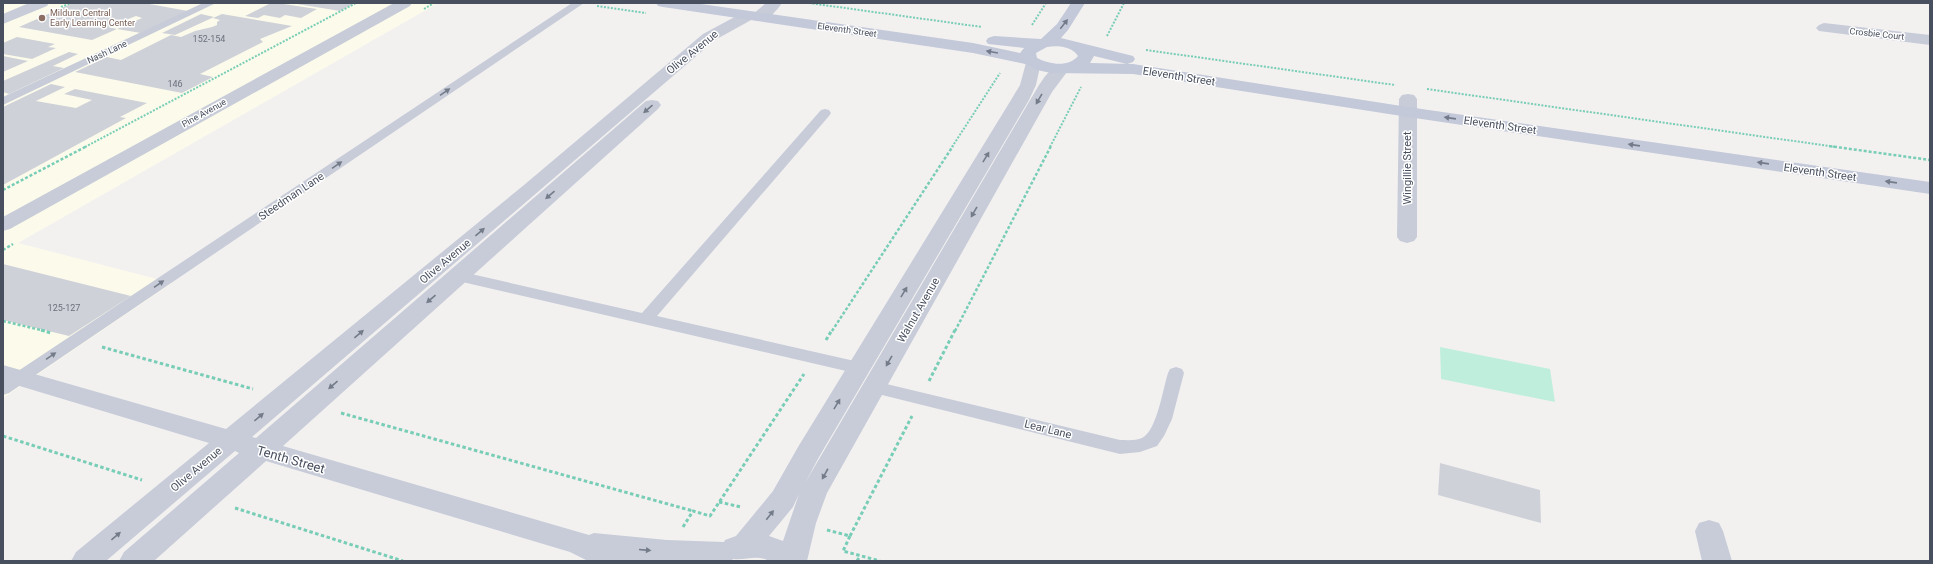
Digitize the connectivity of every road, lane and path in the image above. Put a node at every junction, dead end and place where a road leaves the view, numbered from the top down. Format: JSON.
{"nodes":[{"id":1,"x":21,"y":3,"type":"edge"},
{"id":2,"x":42,"y":3,"type":"edge"},
{"id":3,"x":212,"y":3,"type":"edge"},
{"id":4,"x":356,"y":3,"type":"edge"},
{"id":5,"x":388,"y":3,"type":"edge"},
{"id":6,"x":405,"y":3,"type":"edge"},
{"id":7,"x":579,"y":3,"type":"edge"},
{"id":8,"x":663,"y":3,"type":"edge"},
{"id":9,"x":809,"y":3,"type":"edge"},
{"id":10,"x":1046,"y":3,"type":"edge"},
{"id":11,"x":1078,"y":3,"type":"edge"},
{"id":12,"x":1094,"y":3,"type":"edge"},
{"id":13,"x":1124,"y":3,"type":"edge"},
{"id":14,"x":756,"y":9,"type":"edge"},
{"id":15,"x":3,"y":10,"type":"edge"},
{"id":16,"x":3,"y":19,"type":"edge"},
{"id":17,"x":986,"y":28,"type":"dead end"},
{"id":18,"x":1824,"y":28,"type":"dead end"},
{"id":19,"x":1079,"y":37,"type":"junction"},
{"id":20,"x":1930,"y":40,"type":"edge"},
{"id":21,"x":1011,"y":43,"type":"junction"},
{"id":22,"x":1138,"y":48,"type":"dead end"},
{"id":23,"x":1038,"y":52,"type":"junction"},
{"id":24,"x":1066,"y":68,"type":"junction"},
{"id":25,"x":1083,"y":83,"type":"dead end"},
{"id":26,"x":1424,"y":89,"type":"dead end"},
{"id":27,"x":1405,"y":99,"type":"junction"},
{"id":28,"x":3,"y":101,"type":"edge"},
{"id":29,"x":825,"y":113,"type":"dead end"},
{"id":30,"x":1930,"y":160,"type":"edge"},
{"id":31,"x":1930,"y":174,"type":"edge"},
{"id":32,"x":1930,"y":188,"type":"edge"},
{"id":33,"x":3,"y":190,"type":"edge"},
{"id":34,"x":3,"y":214,"type":"edge"},
{"id":35,"x":3,"y":225,"type":"edge"},
{"id":36,"x":1407,"y":237,"type":"dead end"},
{"id":37,"x":458,"y":276,"type":"junction"},
{"id":38,"x":645,"y":320,"type":"junction"},
{"id":39,"x":3,"y":321,"type":"edge"},
{"id":40,"x":76,"y":339,"type":"junction"},
{"id":41,"x":814,"y":358,"type":"junction"},
{"id":42,"x":859,"y":368,"type":"junction"},
{"id":43,"x":1176,"y":374,"type":"dead end"},
{"id":44,"x":8,"y":380,"type":"edge"},
{"id":45,"x":874,"y":387,"type":"junction"},
{"id":46,"x":926,"y":388,"type":"dead end"},
{"id":47,"x":282,"y":397,"type":"junction"},
{"id":48,"x":311,"y":405,"type":"junction"},
{"id":49,"x":915,"y":409,"type":"dead end"},
{"id":50,"x":3,"y":436,"type":"edge"},
{"id":51,"x":230,"y":441,"type":"junction"},
{"id":52,"x":261,"y":450,"type":"junction"},
{"id":53,"x":171,"y":490,"type":"junction"},
{"id":54,"x":203,"y":500,"type":"junction"},
{"id":55,"x":693,"y":511,"type":"junction"},
{"id":56,"x":1709,"y":531,"type":"dead end"},
{"id":57,"x":850,"y":536,"type":"dead end"},
{"id":58,"x":579,"y":543,"type":"junction"},
{"id":59,"x":667,"y":552,"type":"junction"},
{"id":60,"x":726,"y":553,"type":"edge"},
{"id":61,"x":860,"y":556,"type":"dead end"},
{"id":62,"x":86,"y":561,"type":"edge"},
{"id":63,"x":134,"y":561,"type":"edge"},
{"id":64,"x":403,"y":561,"type":"edge"},
{"id":65,"x":615,"y":561,"type":"edge"},
{"id":66,"x":792,"y":561,"type":"edge"},
{"id":67,"x":857,"y":561,"type":"edge"},
{"id":68,"x":1717,"y":561,"type":"edge"}],
"edges":[{"from":1,"to":15,"type":"street"},
{"from":2,"to":16,"type":"street"},
{"from":3,"to":28,"type":"lane","name":"Nash Lane"},
{"from":4,"to":33,"type":"path"},
{"from":5,"to":34,"type":"street","name":"Pine Avenue"},
{"from":6,"to":35,"type":"street","name":"Pine Avenue"},
{"from":40,"to":7,"type":"lane","name":"Steedman Lane","one_way":true},
{"from":8,"to":14,"type":"main road","name":"Eleventh Street"},
{"from":9,"to":17,"type":"path"},
{"from":10,"to":21,"type":"path"},
{"from":23,"to":11,"type":"main road","one_way":true},
{"from":12,"to":19,"type":"main road"},
{"from":13,"to":19,"type":"path"},
{"from":14,"to":21,"type":"main road","name":"Eleventh Street"},
{"from":14,"to":37,"type":"street","name":"Olive Avenue","one_way":true},
{"from":47,"to":14,"type":"street","name":"Olive Avenue","one_way":true},
{"from":18,"to":20,"type":"street","name":"Crosbie Court"},
{"from":19,"to":23,"type":"main road","name":"Eleventh Street"},
{"from":19,"to":24,"type":"main road"},
{"from":19,"to":27,"type":"main road","name":"Eleventh Street"},
{"from":21,"to":23,"type":"main road","name":"Eleventh Street"},
{"from":21,"to":41,"type":"path"},
{"from":22,"to":27,"type":"path"},
{"from":23,"to":24,"type":"main road","name":"Eleventh Street"},
{"from":42,"to":23,"type":"street","name":"Walnut Avenue","one_way":true},
{"from":24,"to":27,"type":"main road","name":"Eleventh Street"},
{"from":24,"to":45,"type":"street","name":"Walnut Avenue","one_way":true},
{"from":25,"to":46,"type":"path"},
{"from":26,"to":30,"type":"path"},
{"from":27,"to":31,"type":"main road","name":"Eleventh Street"},
{"from":32,"to":27,"type":"main road","name":"Eleventh Street","one_way":true},
{"from":27,"to":36,"type":"street","name":"Wingillie Street"},
{"from":29,"to":38,"type":"lane"},
{"from":37,"to":38,"type":"lane"},
{"from":37,"to":48,"type":"street","name":"Olive Avenue","one_way":true},
{"from":38,"to":41,"type":"lane"},
{"from":39,"to":40,"type":"path"},
{"from":44,"to":40,"type":"lane","name":"Steedman Lane","one_way":true},
{"from":40,"to":47,"type":"path"},
{"from":41,"to":42,"type":"lane"},
{"from":41,"to":55,"type":"path"},
{"from":60,"to":42,"type":"street","name":"Walnut Avenue","one_way":true},
{"from":43,"to":45,"type":"lane","name":"Lear Lane"},
{"from":44,"to":51,"type":"street","name":"Tenth Street"},
{"from":45,"to":66,"type":"street","name":"Walnut Avenue","one_way":true},
{"from":51,"to":47,"type":"street","name":"Olive Avenue","one_way":true},
{"from":48,"to":52,"type":"street","name":"Olive Avenue"},
{"from":48,"to":55,"type":"path"},
{"from":49,"to":57,"type":"path"},
{"from":50,"to":53,"type":"path"},
{"from":51,"to":52,"type":"street","name":"Tenth Street"},
{"from":51,"to":53,"type":"street","name":"Olive Avenue"},
{"from":52,"to":54,"type":"street","name":"Olive Avenue"},
{"from":52,"to":58,"type":"street","name":"Tenth Street"},
{"from":62,"to":53,"type":"street","name":"Olive Avenue","one_way":true},
{"from":54,"to":63,"type":"street","name":"Olive Avenue"},
{"from":54,"to":64,"type":"path"},
{"from":55,"to":59,"type":"path"},
{"from":56,"to":68,"type":"street"},
{"from":58,"to":59,"type":"street","name":"Tenth Street","one_way":true},
{"from":58,"to":65,"type":"street","name":"Tenth Street"},
{"from":59,"to":60,"type":"street","name":"Tenth Street"},
{"from":60,"to":66,"type":"street","name":"Tenth Street"},
{"from":61,"to":67,"type":"path"}]}
